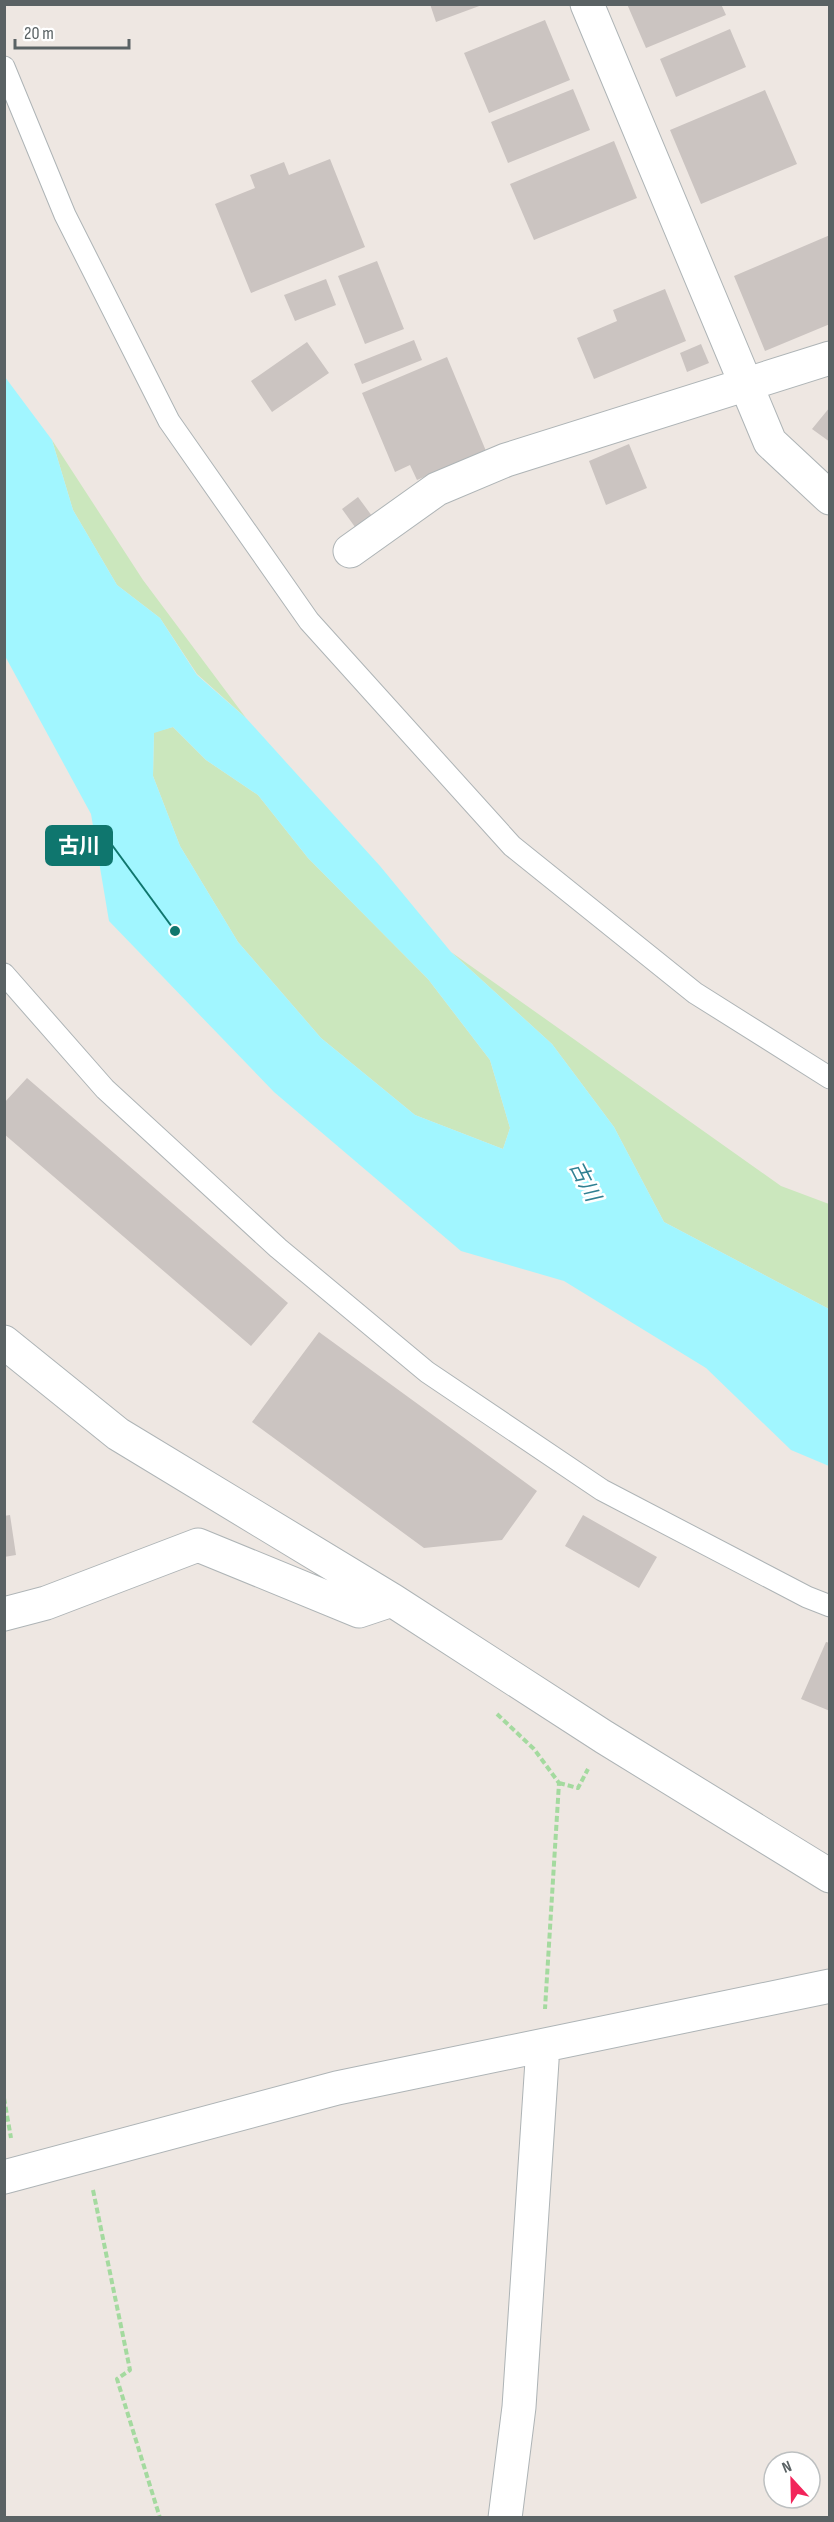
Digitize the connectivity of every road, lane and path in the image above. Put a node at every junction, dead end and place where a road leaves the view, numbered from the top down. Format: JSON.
{"nodes":[{"id":1,"x":587,"y":4,"type":"edge"},
{"id":2,"x":4,"y":67,"type":"edge"},
{"id":3,"x":830,"y":358,"type":"edge"},
{"id":4,"x":746,"y":384,"type":"junction"},
{"id":5,"x":830,"y":498,"type":"edge"},
{"id":6,"x":350,"y":551,"type":"dead end"},
{"id":7,"x":4,"y":974,"type":"edge"},
{"id":8,"x":830,"y":1078,"type":"edge"},
{"id":9,"x":4,"y":1342,"type":"edge"},
{"id":10,"x":392,"y":1600,"type":"junction"},
{"id":11,"x":830,"y":1606,"type":"edge"},
{"id":12,"x":4,"y":1614,"type":"edge"},
{"id":13,"x":578,"y":1788,"type":"dead end"},
{"id":14,"x":830,"y":1875,"type":"edge"},
{"id":15,"x":830,"y":1986,"type":"edge"},
{"id":16,"x":543,"y":2046,"type":"junction"},
{"id":17,"x":86,"y":2155,"type":"junction"},
{"id":18,"x":4,"y":2178,"type":"edge"},
{"id":19,"x":160,"y":2517,"type":"edge"},
{"id":20,"x":505,"y":2517,"type":"edge"}],
"edges":[{"from":1,"to":4,"type":"street"},
{"from":2,"to":8,"type":"lane"},
{"from":3,"to":4,"type":"street"},
{"from":4,"to":5,"type":"street"},
{"from":4,"to":6,"type":"street"},
{"from":7,"to":11,"type":"lane"},
{"from":9,"to":10,"type":"street"},
{"from":10,"to":12,"type":"street"},
{"from":10,"to":14,"type":"street"},
{"from":13,"to":16,"type":"path"},
{"from":15,"to":16,"type":"street"},
{"from":16,"to":17,"type":"street"},
{"from":16,"to":20,"type":"street"},
{"from":17,"to":18,"type":"street"},
{"from":17,"to":19,"type":"path"}]}
